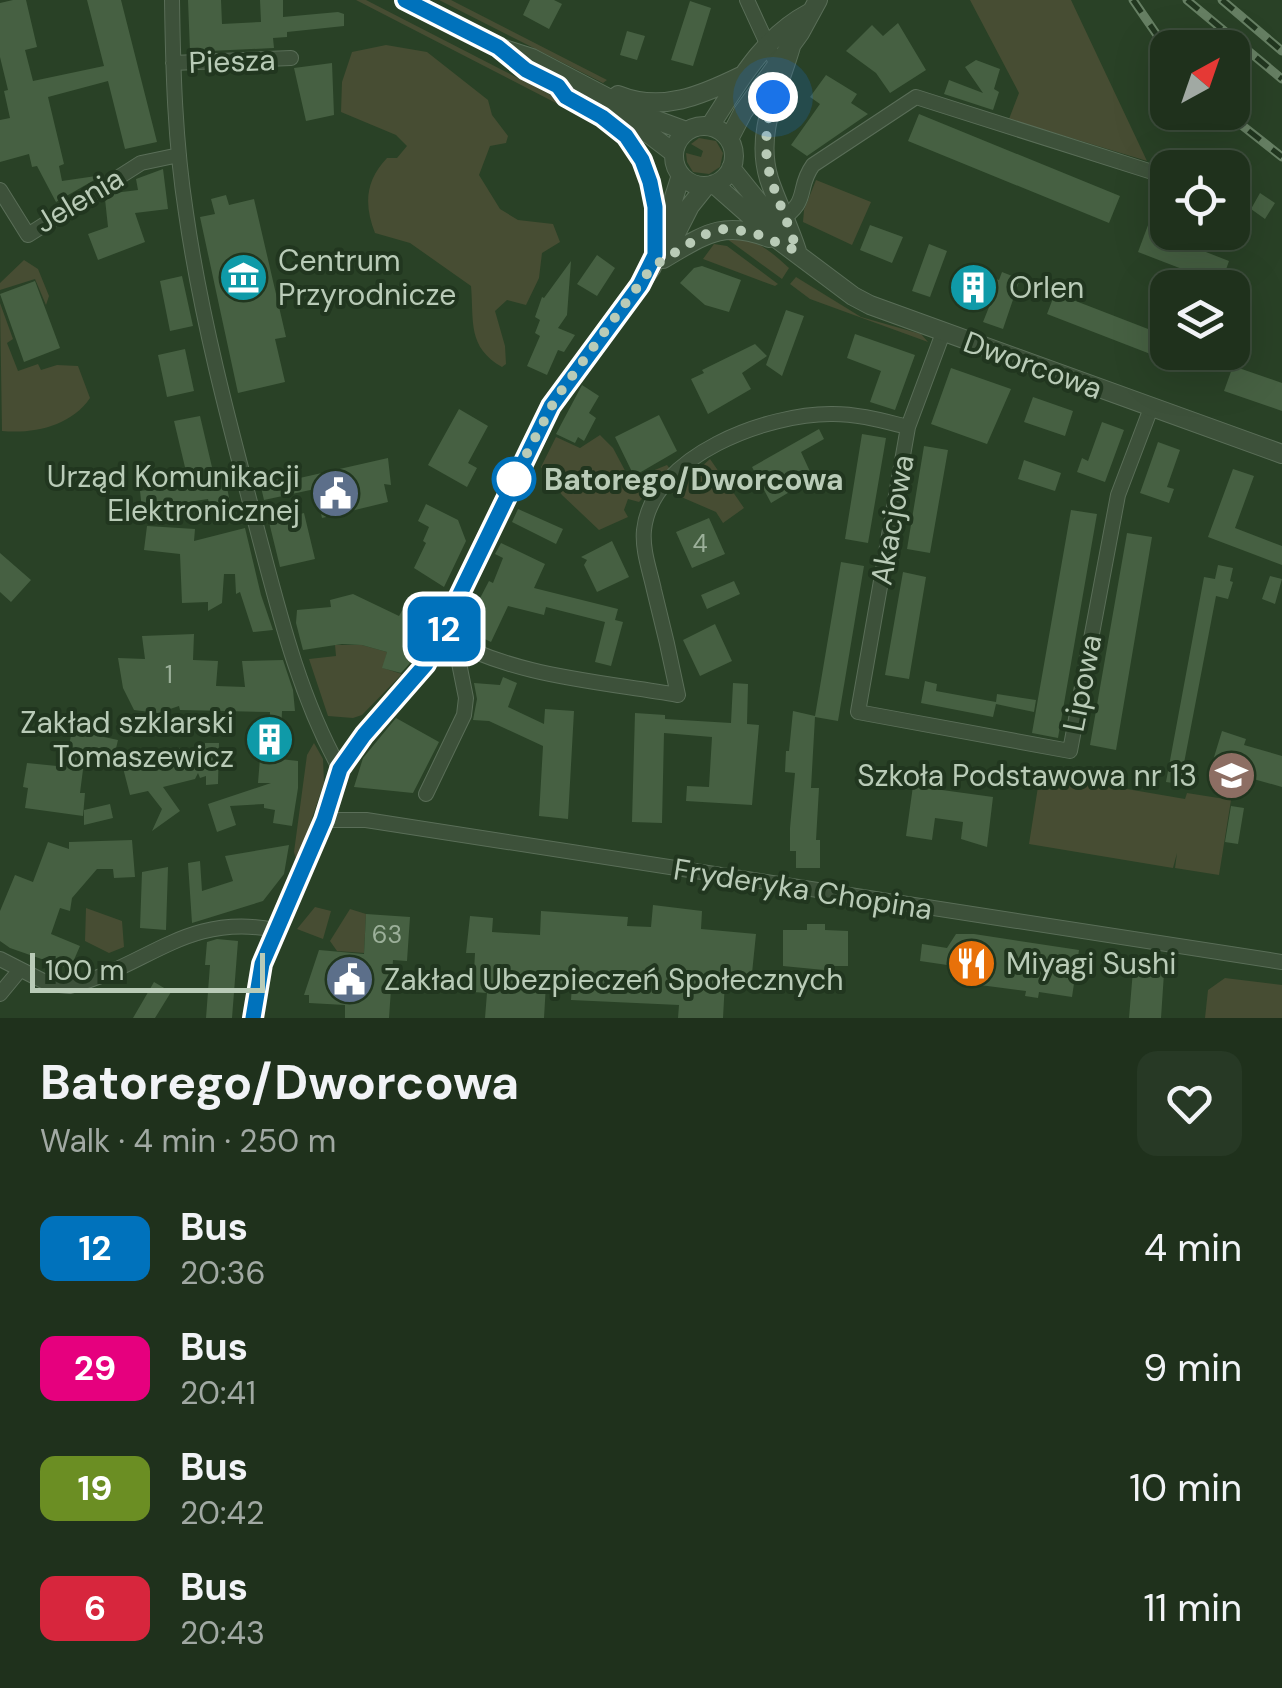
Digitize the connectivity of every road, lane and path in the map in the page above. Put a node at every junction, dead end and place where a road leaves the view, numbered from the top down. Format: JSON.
{"nodes":[{"id":1,"x":172,"y":0,"type":"edge"},
{"id":2,"x":406,"y":0,"type":"edge"},
{"id":3,"x":747,"y":0,"type":"edge"},
{"id":4,"x":814,"y":6,"type":"edge"},
{"id":5,"x":792,"y":43,"type":"junction"},
{"id":6,"x":771,"y":54,"type":"junction"},
{"id":7,"x":291,"y":58,"type":"dead end"},
{"id":8,"x":173,"y":63,"type":"junction"},
{"id":9,"x":741,"y":76,"type":"junction"},
{"id":10,"x":562,"y":81,"type":"junction"},
{"id":11,"x":710,"y":126,"type":"junction"},
{"id":12,"x":686,"y":132,"type":"junction"},
{"id":13,"x":729,"y":140,"type":"junction"},
{"id":14,"x":674,"y":153,"type":"junction"},
{"id":15,"x":178,"y":155,"type":"junction"},
{"id":16,"x":731,"y":168,"type":"junction"},
{"id":17,"x":1149,"y":171,"type":"dead end"},
{"id":18,"x":681,"y":175,"type":"junction"},
{"id":19,"x":710,"y":185,"type":"junction"},
{"id":20,"x":0,"y":190,"type":"edge"},
{"id":21,"x":781,"y":220,"type":"junction"},
{"id":22,"x":797,"y":251,"type":"junction"},
{"id":23,"x":657,"y":260,"type":"junction"},
{"id":24,"x":943,"y":333,"type":"junction"},
{"id":25,"x":1151,"y":408,"type":"junction"},
{"id":26,"x":908,"y":428,"type":"junction"},
{"id":27,"x":1282,"y":454,"type":"edge"},
{"id":28,"x":448,"y":639,"type":"junction"},
{"id":29,"x":858,"y":712,"type":"joint"},
{"id":30,"x":340,"y":769,"type":"junction"},
{"id":31,"x":426,"y":794,"type":"dead end"},
{"id":32,"x":324,"y":820,"type":"junction"},
{"id":33,"x":275,"y":930,"type":"junction"},
{"id":34,"x":0,"y":959,"type":"edge"},
{"id":35,"x":1282,"y":962,"type":"edge"},
{"id":36,"x":19,"y":970,"type":"junction"},
{"id":37,"x":0,"y":994,"type":"edge"},
{"id":38,"x":253,"y":1018,"type":"edge"}],
"edges":[{"from":1,"to":8,"type":"street"},
{"from":2,"to":10,"type":"street"},
{"from":3,"to":6,"type":"street"},
{"from":4,"to":5,"type":"street"},
{"from":4,"to":6,"type":"street"},
{"from":5,"to":6,"type":"street"},
{"from":5,"to":21,"type":"street"},
{"from":6,"to":9,"type":"street"},
{"from":6,"to":13,"type":"street"},
{"from":7,"to":8,"type":"street","name":"Piesza"},
{"from":8,"to":15,"type":"street"},
{"from":9,"to":10,"type":"street"},
{"from":9,"to":11,"type":"street"},
{"from":10,"to":12,"type":"street"},
{"from":10,"to":14,"type":"street"},
{"from":10,"to":23,"type":"street"},
{"from":11,"to":12,"type":"street"},
{"from":11,"to":13,"type":"street"},
{"from":12,"to":14,"type":"street"},
{"from":13,"to":16,"type":"street"},
{"from":14,"to":18,"type":"street"},
{"from":15,"to":20,"type":"street","name":"Jelenia"},
{"from":15,"to":30,"type":"street"},
{"from":16,"to":19,"type":"street"},
{"from":16,"to":21,"type":"street","name":"Dworcowa"},
{"from":17,"to":21,"type":"street"},
{"from":18,"to":19,"type":"street"},
{"from":18,"to":23,"type":"street"},
{"from":19,"to":22,"type":"street","name":"Dworcowa"},
{"from":19,"to":23,"type":"street"},
{"from":21,"to":22,"type":"street","name":"Dworcowa"},
{"from":22,"to":23,"type":"street"},
{"from":22,"to":24,"type":"street","name":"Dworcowa"},
{"from":23,"to":28,"type":"street"},
{"from":24,"to":25,"type":"street","name":"Dworcowa"},
{"from":24,"to":26,"type":"street","name":"Akacjowa"},
{"from":25,"to":27,"type":"street","name":"Dworcowa"},
{"from":25,"to":29,"type":"street","name":"Lipowa"},
{"from":26,"to":28,"type":"street"},
{"from":26,"to":29,"type":"street","name":"Akacjowa"},
{"from":28,"to":30,"type":"street"},
{"from":28,"to":31,"type":"street"},
{"from":30,"to":32,"type":"street"},
{"from":32,"to":33,"type":"street"},
{"from":32,"to":35,"type":"street","name":"Fryderyka Chopina"},
{"from":33,"to":36,"type":"street"},
{"from":33,"to":38,"type":"street"},
{"from":34,"to":36,"type":"street"},
{"from":36,"to":37,"type":"street"}]}
